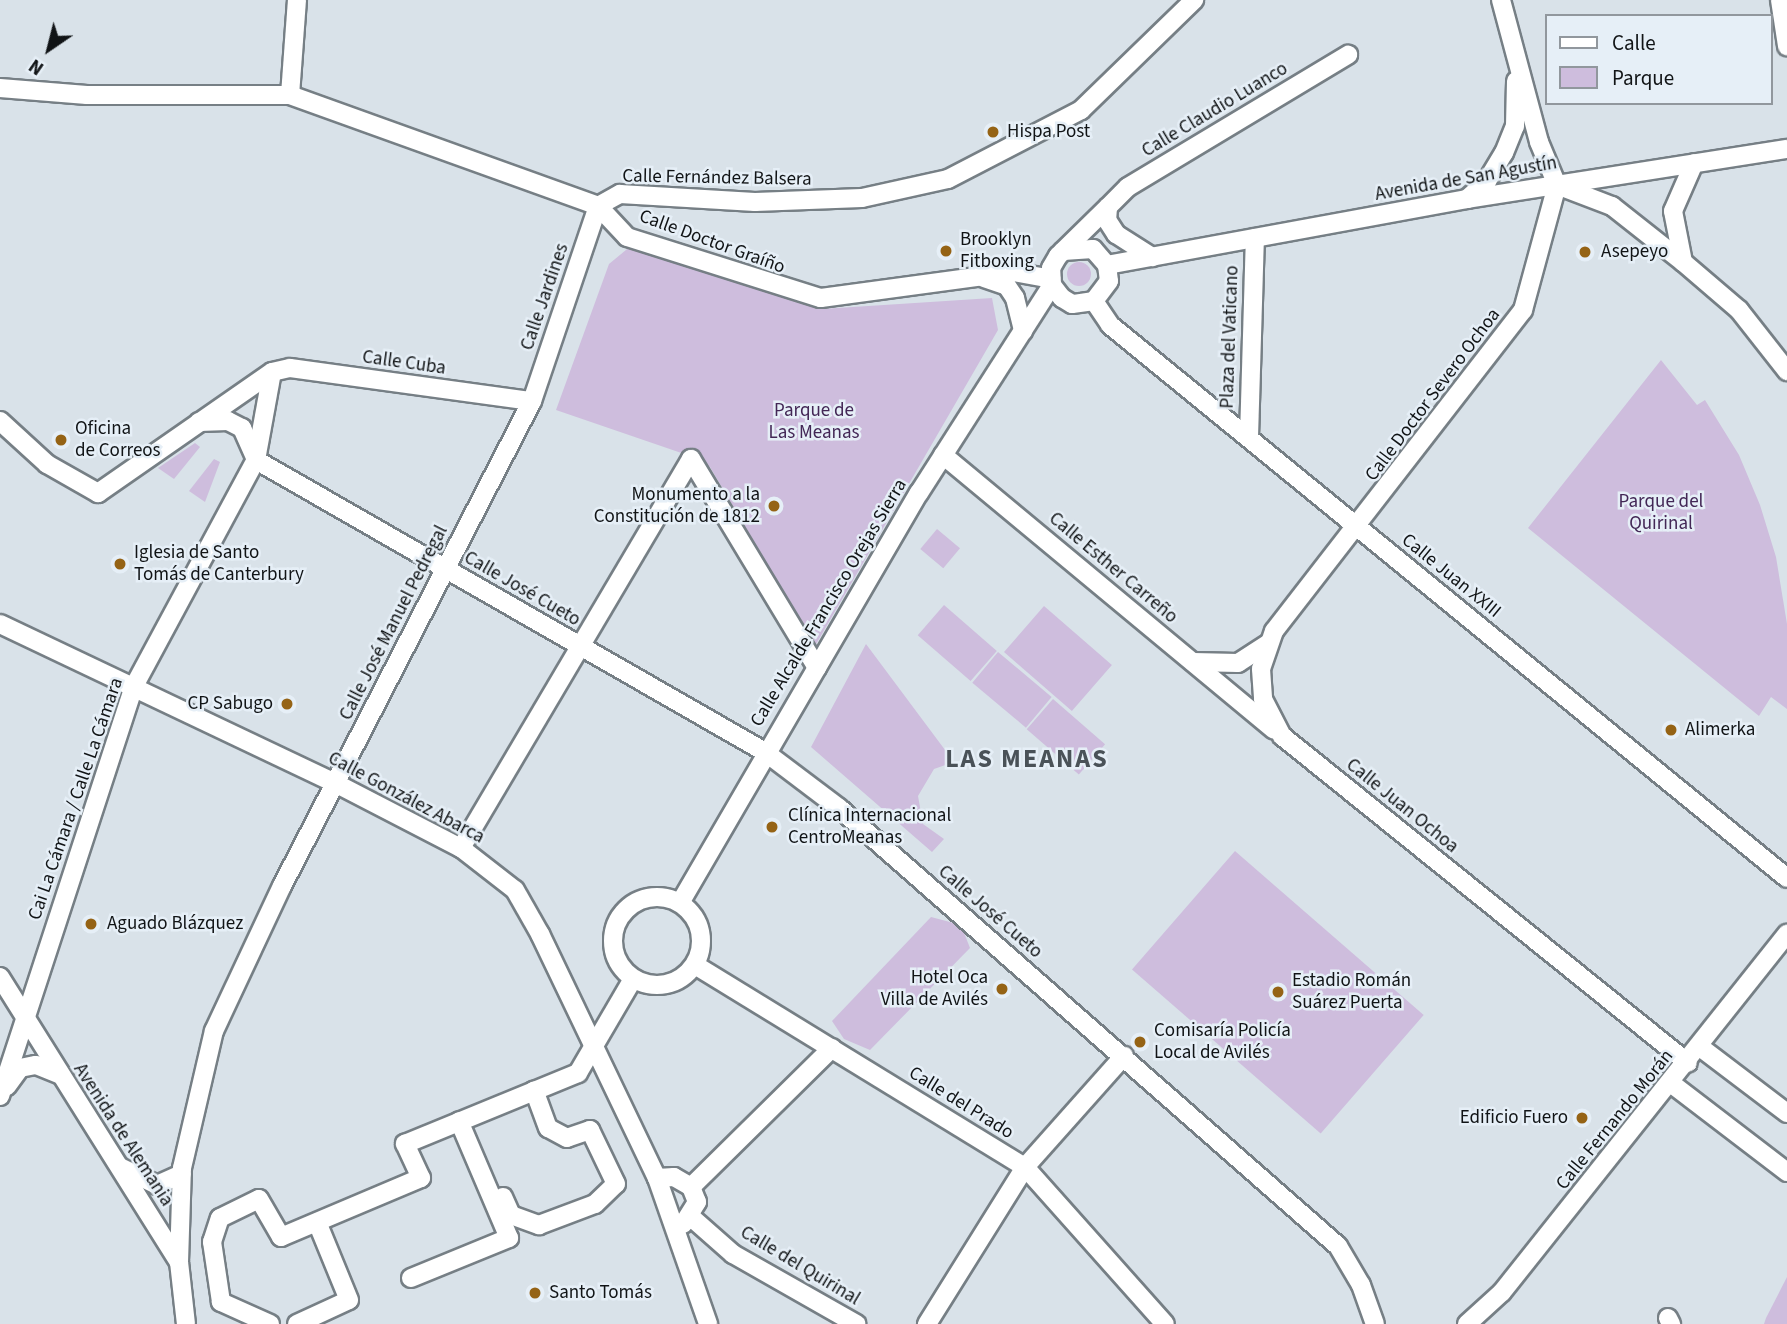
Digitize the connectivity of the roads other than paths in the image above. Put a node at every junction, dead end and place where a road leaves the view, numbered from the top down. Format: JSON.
{"nodes":[{"id":1,"x":297,"y":0,"type":"edge"},
{"id":2,"x":1194,"y":0,"type":"edge"},
{"id":3,"x":1501,"y":0,"type":"edge"},
{"id":4,"x":1780,"y":0,"type":"edge"},
{"id":5,"x":1787,"y":46,"type":"edge"},
{"id":6,"x":1348,"y":55,"type":"dead end"},
{"id":7,"x":1517,"y":63,"type":"junction"},
{"id":8,"x":0,"y":88,"type":"edge"},
{"id":9,"x":290,"y":95,"type":"junction"},
{"id":10,"x":1787,"y":149,"type":"edge"},
{"id":11,"x":1694,"y":163,"type":"junction"},
{"id":12,"x":1557,"y":185,"type":"junction"},
{"id":13,"x":1467,"y":199,"type":"junction"},
{"id":14,"x":598,"y":205,"type":"junction"},
{"id":15,"x":1108,"y":207,"type":"junction"},
{"id":16,"x":1255,"y":238,"type":"junction"},
{"id":17,"x":1063,"y":251,"type":"junction"},
{"id":18,"x":1152,"y":257,"type":"junction"},
{"id":19,"x":1104,"y":260,"type":"junction"},
{"id":20,"x":1683,"y":262,"type":"junction"},
{"id":21,"x":980,"y":277,"type":"junction"},
{"id":22,"x":1052,"y":282,"type":"junction"},
{"id":23,"x":1094,"y":301,"type":"junction"},
{"id":24,"x":1072,"y":304,"type":"junction"},
{"id":25,"x":1023,"y":331,"type":"junction"},
{"id":26,"x":272,"y":372,"type":"junction"},
{"id":27,"x":1787,"y":372,"type":"edge"},
{"id":28,"x":532,"y":401,"type":"junction"},
{"id":29,"x":0,"y":421,"type":"edge"},
{"id":30,"x":199,"y":422,"type":"junction"},
{"id":31,"x":1249,"y":437,"type":"junction"},
{"id":32,"x":943,"y":455,"type":"junction"},
{"id":33,"x":256,"y":460,"type":"junction"},
{"id":34,"x":1357,"y":527,"type":"junction"},
{"id":35,"x":444,"y":569,"type":"junction"},
{"id":36,"x":0,"y":624,"type":"edge"},
{"id":37,"x":1267,"y":643,"type":"junction"},
{"id":38,"x":580,"y":646,"type":"junction"},
{"id":39,"x":1193,"y":662,"type":"junction"},
{"id":40,"x":817,"y":668,"type":"junction"},
{"id":41,"x":133,"y":688,"type":"junction"},
{"id":42,"x":1282,"y":736,"type":"junction"},
{"id":43,"x":765,"y":752,"type":"junction"},
{"id":44,"x":335,"y":783,"type":"junction"},
{"id":45,"x":461,"y":848,"type":"junction"},
{"id":46,"x":1787,"y":878,"type":"edge"},
{"id":47,"x":680,"y":902,"type":"junction"},
{"id":48,"x":1787,"y":934,"type":"edge"},
{"id":49,"x":695,"y":965,"type":"junction"},
{"id":50,"x":0,"y":977,"type":"edge"},
{"id":51,"x":633,"y":979,"type":"junction"},
{"id":52,"x":25,"y":1018,"type":"junction"},
{"id":53,"x":1700,"y":1047,"type":"junction"},
{"id":54,"x":594,"y":1048,"type":"junction"},
{"id":55,"x":832,"y":1048,"type":"junction"},
{"id":56,"x":1124,"y":1056,"type":"junction"},
{"id":57,"x":1688,"y":1063,"type":"junction"},
{"id":58,"x":58,"y":1074,"type":"junction"},
{"id":59,"x":1672,"y":1084,"type":"junction"},
{"id":60,"x":534,"y":1090,"type":"junction"},
{"id":61,"x":0,"y":1095,"type":"edge"},
{"id":62,"x":1787,"y":1113,"type":"edge"},
{"id":63,"x":459,"y":1121,"type":"junction"},
{"id":64,"x":117,"y":1166,"type":"junction"},
{"id":65,"x":1025,"y":1167,"type":"junction"},
{"id":66,"x":1787,"y":1172,"type":"edge"},
{"id":67,"x":182,"y":1174,"type":"junction"},
{"id":68,"x":657,"y":1178,"type":"junction"},
{"id":69,"x":691,"y":1187,"type":"junction"},
{"id":70,"x":503,"y":1198,"type":"dead end"},
{"id":71,"x":691,"y":1217,"type":"junction"},
{"id":72,"x":317,"y":1222,"type":"junction"},
{"id":73,"x":675,"y":1231,"type":"junction"},
{"id":74,"x":179,"y":1262,"type":"junction"},
{"id":75,"x":411,"y":1278,"type":"dead end"},
{"id":76,"x":186,"y":1324,"type":"edge"},
{"id":77,"x":270,"y":1324,"type":"edge"},
{"id":78,"x":297,"y":1324,"type":"edge"},
{"id":79,"x":708,"y":1324,"type":"edge"},
{"id":80,"x":856,"y":1324,"type":"edge"},
{"id":81,"x":927,"y":1324,"type":"edge"},
{"id":82,"x":1165,"y":1324,"type":"edge"},
{"id":83,"x":1376,"y":1324,"type":"edge"},
{"id":84,"x":1467,"y":1324,"type":"edge"}],
"edges":[{"from":1,"to":9,"type":"street"},
{"from":2,"to":14,"type":"street","name":"Calle Fernández Balsera"},
{"from":3,"to":7,"type":"street"},
{"from":4,"to":5,"type":"street"},
{"from":6,"to":15,"type":"street","name":"Calle Claudio Luanco"},
{"from":7,"to":12,"type":"street"},
{"from":7,"to":13,"type":"street"},
{"from":8,"to":9,"type":"street","name":"Calle Doctor Graíño"},
{"from":9,"to":14,"type":"street","name":"Calle Doctor Graíño"},
{"from":10,"to":11,"type":"street","name":"Avenida de San Agustín"},
{"from":11,"to":12,"type":"street","name":"Avenida de San Agustín"},
{"from":11,"to":20,"type":"street"},
{"from":12,"to":13,"type":"street","name":"Avenida de San Agustín"},
{"from":12,"to":20,"type":"street"},
{"from":12,"to":34,"type":"street","name":"Calle Doctor Severo Ochoa"},
{"from":13,"to":16,"type":"street","name":"Avenida de San Agustín"},
{"from":14,"to":21,"type":"street","name":"Calle Doctor Graíño"},
{"from":14,"to":28,"type":"street","name":"Calle Jardines"},
{"from":15,"to":17,"type":"street","name":"Calle Claudio Luanco"},
{"from":15,"to":18,"type":"street"},
{"from":15,"to":19,"type":"street"},
{"from":16,"to":18,"type":"street","name":"Avenida de San Agustín"},
{"from":16,"to":31,"type":"street","name":"Plaza del Vaticano"},
{"from":17,"to":19,"type":"street"},
{"from":17,"to":22,"type":"street"},
{"from":18,"to":19,"type":"street","name":"Avenida de San Agustín"},
{"from":19,"to":23,"type":"street"},
{"from":20,"to":27,"type":"street"},
{"from":21,"to":22,"type":"street","name":"Calle Doctor Graíño"},
{"from":21,"to":25,"type":"street"},
{"from":22,"to":24,"type":"street"},
{"from":22,"to":25,"type":"street","name":"Calle Alcalde Francisco Orejas Sierra"},
{"from":23,"to":24,"type":"street"},
{"from":23,"to":31,"type":"street","name":"Calle Juan XXIII"},
{"from":24,"to":25,"type":"street","name":"Calle Alcalde Francisco Orejas Sierra"},
{"from":25,"to":32,"type":"street","name":"Calle Alcalde Francisco Orejas Sierra"},
{"from":26,"to":28,"type":"street","name":"Calle Cuba"},
{"from":26,"to":30,"type":"street"},
{"from":26,"to":33,"type":"street","name":"Cai La Cámara / Calle La Cámara"},
{"from":28,"to":35,"type":"street","name":"Calle José Manuel Pedregal"},
{"from":29,"to":30,"type":"street"},
{"from":30,"to":33,"type":"street"},
{"from":31,"to":34,"type":"street","name":"Calle Juan XXIII"},
{"from":32,"to":39,"type":"street","name":"Calle Esther Carreño"},
{"from":32,"to":40,"type":"street","name":"Calle Alcalde Francisco Orejas Sierra"},
{"from":33,"to":35,"type":"street","name":"Calle José Cueto"},
{"from":33,"to":41,"type":"street","name":"Cai La Cámara / Calle La Cámara"},
{"from":34,"to":37,"type":"street","name":"Calle Juan Ochoa"},
{"from":34,"to":46,"type":"street","name":"Calle Juan XXIII"},
{"from":35,"to":38,"type":"street","name":"Calle José Cueto"},
{"from":35,"to":44,"type":"street","name":"Calle José Manuel Pedregal"},
{"from":36,"to":41,"type":"street","name":"Calle González Abarca"},
{"from":37,"to":39,"type":"street"},
{"from":37,"to":42,"type":"street","name":"Calle Juan Ochoa"},
{"from":38,"to":40,"type":"street"},
{"from":38,"to":43,"type":"street","name":"Calle José Cueto"},
{"from":38,"to":45,"type":"street"},
{"from":39,"to":42,"type":"street","name":"Calle Esther Carreño"},
{"from":40,"to":43,"type":"street","name":"Calle Alcalde Francisco Orejas Sierra"},
{"from":41,"to":44,"type":"street","name":"Calle González Abarca"},
{"from":41,"to":52,"type":"street","name":"Cai La Cámara / Calle La Cámara"},
{"from":42,"to":57,"type":"street","name":"Calle Juan Ochoa"},
{"from":43,"to":47,"type":"street","name":"Calle Alcalde Francisco Orejas Sierra"},
{"from":43,"to":56,"type":"street","name":"Calle José Cueto"},
{"from":44,"to":45,"type":"street","name":"Calle González Abarca"},
{"from":44,"to":67,"type":"street","name":"Calle José Manuel Pedregal"},
{"from":45,"to":54,"type":"street","name":"Calle González Abarca"},
{"from":47,"to":49,"type":"street"},
{"from":47,"to":51,"type":"street"},
{"from":48,"to":53,"type":"street","name":"Calle Fernando Morán"},
{"from":49,"to":51,"type":"street"},
{"from":49,"to":55,"type":"street","name":"Calle del Prado"},
{"from":50,"to":52,"type":"street","name":"Avenida de Alemania"},
{"from":51,"to":54,"type":"street"},
{"from":52,"to":58,"type":"street","name":"Avenida de Alemania"},
{"from":52,"to":61,"type":"street","name":"Cai La Cámara / Calle La Cámara"},
{"from":53,"to":57,"type":"street","name":"Calle Fernando Morán"},
{"from":53,"to":62,"type":"street"},
{"from":54,"to":60,"type":"street"},
{"from":54,"to":68,"type":"street","name":"Calle González Abarca"},
{"from":55,"to":65,"type":"street","name":"Calle del Prado"},
{"from":55,"to":69,"type":"street"},
{"from":56,"to":65,"type":"street"},
{"from":56,"to":83,"type":"street","name":"Calle José Cueto"},
{"from":57,"to":59,"type":"street","name":"Calle Fernando Morán"},
{"from":58,"to":61,"type":"street","name":"Cai La Cámara / Calle La Cámara"},
{"from":58,"to":64,"type":"street","name":"Avenida de Alemania"},
{"from":59,"to":66,"type":"street"},
{"from":59,"to":84,"type":"street","name":"Calle Fernando Morán"},
{"from":60,"to":63,"type":"street"},
{"from":60,"to":70,"type":"street"},
{"from":63,"to":72,"type":"street"},
{"from":63,"to":75,"type":"street"},
{"from":64,"to":67,"type":"street"},
{"from":64,"to":74,"type":"street","name":"Avenida de Alemania"},
{"from":65,"to":81,"type":"street"},
{"from":65,"to":82,"type":"street","name":"Calle del Prado"},
{"from":67,"to":74,"type":"street","name":"Calle José Manuel Pedregal"},
{"from":68,"to":69,"type":"street"},
{"from":68,"to":73,"type":"street","name":"Calle González Abarca"},
{"from":69,"to":71,"type":"street"},
{"from":71,"to":73,"type":"street"},
{"from":71,"to":80,"type":"street","name":"Calle del Quirinal"},
{"from":72,"to":77,"type":"street"},
{"from":72,"to":78,"type":"street"},
{"from":73,"to":79,"type":"street","name":"Calle González Abarca"},
{"from":74,"to":76,"type":"street","name":"Avenida de Alemania"}]}
